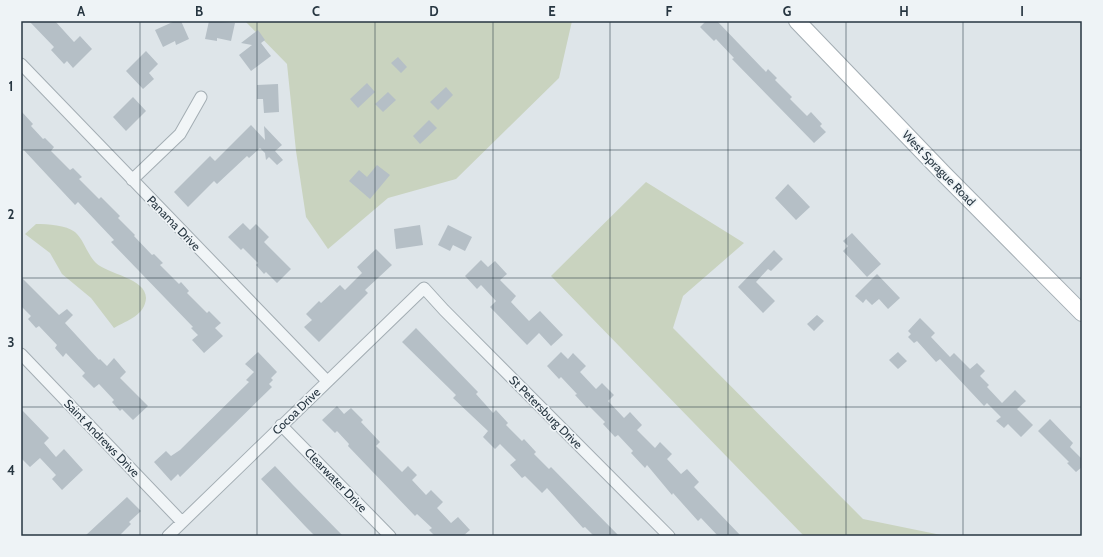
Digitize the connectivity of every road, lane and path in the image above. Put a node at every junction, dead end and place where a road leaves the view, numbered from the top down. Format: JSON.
{"nodes":[{"id":1,"x":797,"y":21,"type":"edge"},
{"id":2,"x":21,"y":64,"type":"edge"},
{"id":3,"x":201,"y":97,"type":"dead end"},
{"id":4,"x":132,"y":180,"type":"junction"},
{"id":5,"x":424,"y":288,"type":"joint"},
{"id":6,"x":1082,"y":313,"type":"edge"},
{"id":7,"x":21,"y":354,"type":"edge"},
{"id":8,"x":327,"y":381,"type":"junction"},
{"id":9,"x":282,"y":425,"type":"junction"},
{"id":10,"x":182,"y":522,"type":"junction"},
{"id":11,"x":168,"y":536,"type":"edge"},
{"id":12,"x":390,"y":536,"type":"edge"},
{"id":13,"x":669,"y":536,"type":"edge"}],
"edges":[{"from":1,"to":6,"type":"street","name":"West Sprague Road"},
{"from":2,"to":4,"type":"street","name":"Panama Drive"},
{"from":3,"to":4,"type":"street"},
{"from":4,"to":8,"type":"street","name":"Panama Drive"},
{"from":5,"to":8,"type":"street","name":"Cocoa Drive"},
{"from":5,"to":13,"type":"street","name":"St Petersburg Drive"},
{"from":7,"to":10,"type":"street","name":"Saint Andrews Drive"},
{"from":8,"to":9,"type":"street","name":"Cocoa Drive"},
{"from":9,"to":10,"type":"street","name":"Cocoa Drive"},
{"from":9,"to":12,"type":"street","name":"Clearwater Drive"},
{"from":10,"to":11,"type":"street","name":"Cocoa Drive"}]}
